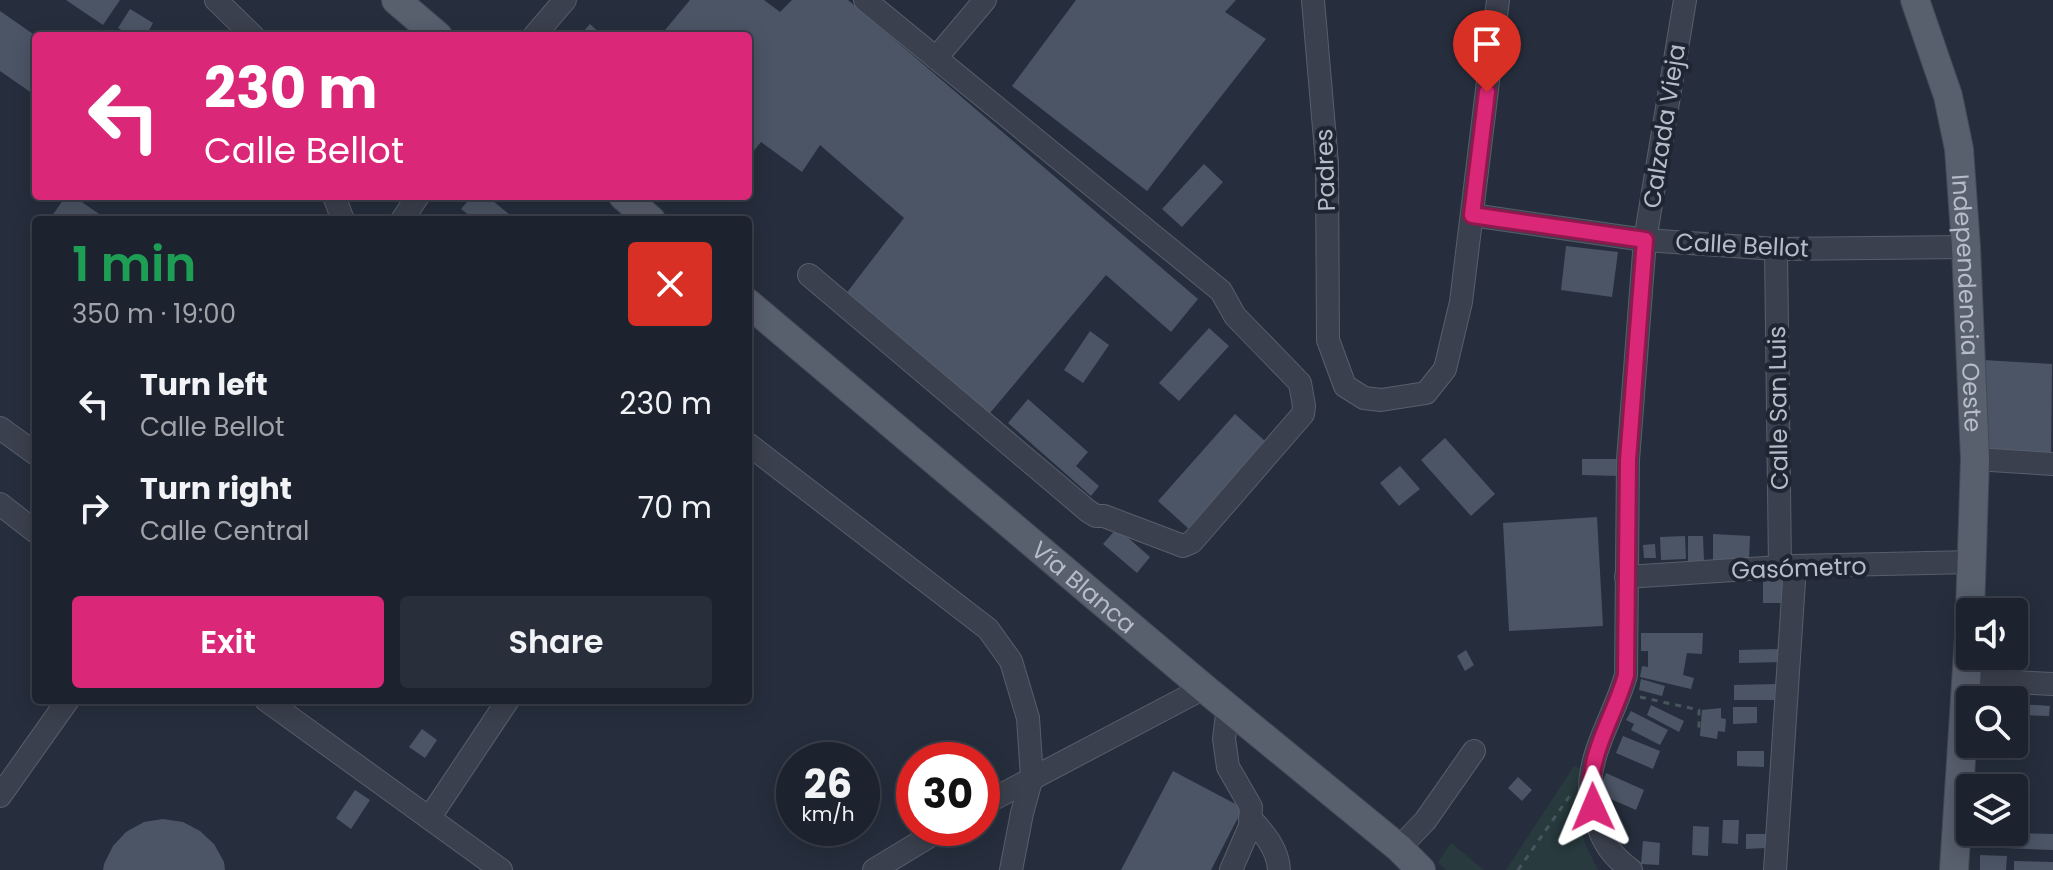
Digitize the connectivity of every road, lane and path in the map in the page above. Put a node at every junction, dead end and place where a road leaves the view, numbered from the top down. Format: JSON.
{"nodes":[{"id":1,"x":216,"y":0,"type":"edge"},
{"id":2,"x":396,"y":0,"type":"edge"},
{"id":3,"x":565,"y":0,"type":"edge"},
{"id":4,"x":865,"y":0,"type":"edge"},
{"id":5,"x":985,"y":0,"type":"edge"},
{"id":6,"x":1313,"y":0,"type":"edge"},
{"id":7,"x":1498,"y":0,"type":"edge"},
{"id":8,"x":1685,"y":0,"type":"edge"},
{"id":9,"x":1915,"y":0,"type":"edge"},
{"id":10,"x":249,"y":32,"type":"edge"},
{"id":11,"x":433,"y":32,"type":"edge"},
{"id":12,"x":537,"y":32,"type":"edge"},
{"id":13,"x":936,"y":58,"type":"junction"},
{"id":14,"x":628,"y":200,"type":"edge"},
{"id":15,"x":1472,"y":215,"type":"junction"},
{"id":16,"x":646,"y":216,"type":"edge"},
{"id":17,"x":1645,"y":240,"type":"junction"},
{"id":18,"x":1966,"y":247,"type":"junction"},
{"id":19,"x":1776,"y":249,"type":"junction"},
{"id":20,"x":809,"y":275,"type":"dead end"},
{"id":21,"x":752,"y":306,"type":"edge"},
{"id":22,"x":0,"y":428,"type":"edge"},
{"id":23,"x":752,"y":447,"type":"edge"},
{"id":24,"x":32,"y":451,"type":"edge"},
{"id":25,"x":1975,"y":459,"type":"junction"},
{"id":26,"x":2053,"y":464,"type":"edge"},
{"id":27,"x":0,"y":504,"type":"edge"},
{"id":28,"x":32,"y":529,"type":"edge"},
{"id":29,"x":1972,"y":562,"type":"junction"},
{"id":30,"x":1788,"y":567,"type":"junction"},
{"id":31,"x":1626,"y":577,"type":"junction"},
{"id":32,"x":1971,"y":598,"type":"edge"},
{"id":33,"x":1968,"y":670,"type":"edge"},
{"id":34,"x":1968,"y":680,"type":"junction"},
{"id":35,"x":2053,"y":684,"type":"edge"},
{"id":36,"x":1204,"y":688,"type":"junction"},
{"id":37,"x":1621,"y":692,"type":"junction"},
{"id":38,"x":65,"y":704,"type":"edge"},
{"id":39,"x":272,"y":704,"type":"edge"},
{"id":40,"x":505,"y":704,"type":"edge"},
{"id":41,"x":1228,"y":707,"type":"junction"},
{"id":42,"x":1701,"y":728,"type":"dead end"},
{"id":43,"x":1474,"y":751,"type":"dead end"},
{"id":44,"x":1593,"y":762,"type":"junction"},
{"id":45,"x":1032,"y":777,"type":"junction"},
{"id":46,"x":1000,"y":795,"type":"edge"},
{"id":47,"x":0,"y":796,"type":"edge"},
{"id":48,"x":430,"y":817,"type":"junction"},
{"id":49,"x":1250,"y":818,"type":"junction"},
{"id":50,"x":913,"y":846,"type":"edge"},
{"id":51,"x":1410,"y":861,"type":"edge"},
{"id":52,"x":501,"y":870,"type":"edge"},
{"id":53,"x":874,"y":870,"type":"edge"},
{"id":54,"x":1011,"y":870,"type":"edge"},
{"id":55,"x":1231,"y":870,"type":"edge"},
{"id":56,"x":1279,"y":870,"type":"edge"},
{"id":57,"x":1518,"y":870,"type":"edge"},
{"id":58,"x":1631,"y":870,"type":"edge"},
{"id":59,"x":1775,"y":870,"type":"edge"},
{"id":60,"x":1954,"y":870,"type":"edge"}],
"edges":[{"from":1,"to":10,"type":"street"},
{"from":2,"to":11,"type":"main road"},
{"from":3,"to":12,"type":"street"},
{"from":4,"to":13,"type":"street"},
{"from":5,"to":13,"type":"street"},
{"from":6,"to":15,"type":"street","name":"Padres"},
{"from":7,"to":15,"type":"street","name":"Padres"},
{"from":8,"to":17,"type":"street","name":"Calzada Vieja"},
{"from":9,"to":18,"type":"main road","name":"Independencia Oeste"},
{"from":13,"to":20,"type":"street"},
{"from":14,"to":16,"type":"main road"},
{"from":15,"to":17,"type":"street","name":"Calle Bellot"},
{"from":17,"to":19,"type":"street","name":"Calle Bellot"},
{"from":17,"to":31,"type":"street","name":"Calzada Vieja"},
{"from":18,"to":19,"type":"street","name":"Calle Bellot"},
{"from":18,"to":25,"type":"main road","name":"Independencia Oeste"},
{"from":19,"to":30,"type":"street","name":"Calle San Luis"},
{"from":21,"to":36,"type":"main road","name":"Vía Blanca"},
{"from":22,"to":24,"type":"street"},
{"from":23,"to":45,"type":"street"},
{"from":25,"to":26,"type":"street"},
{"from":25,"to":29,"type":"main road","name":"Independencia Oeste"},
{"from":27,"to":28,"type":"street"},
{"from":29,"to":30,"type":"street","name":"Gasómetro"},
{"from":29,"to":32,"type":"main road","name":"Independencia Oeste"},
{"from":30,"to":31,"type":"street","name":"Gasómetro"},
{"from":30,"to":59,"type":"street","name":"Calle San Luis"},
{"from":31,"to":37,"type":"street","name":"Calzada Vieja"},
{"from":33,"to":34,"type":"main road"},
{"from":34,"to":35,"type":"street"},
{"from":34,"to":60,"type":"main road"},
{"from":36,"to":41,"type":"main road","name":"Vía Blanca"},
{"from":36,"to":45,"type":"street"},
{"from":37,"to":42,"type":"path"},
{"from":37,"to":44,"type":"street","name":"Calzada Vieja"},
{"from":38,"to":47,"type":"street"},
{"from":39,"to":48,"type":"street"},
{"from":40,"to":48,"type":"street"},
{"from":41,"to":49,"type":"street"},
{"from":41,"to":51,"type":"main road","name":"Vía Blanca"},
{"from":43,"to":51,"type":"street"},
{"from":44,"to":57,"type":"path"},
{"from":44,"to":58,"type":"street","name":"Calzada Vieja"},
{"from":45,"to":46,"type":"street"},
{"from":45,"to":54,"type":"street"},
{"from":48,"to":52,"type":"street"},
{"from":49,"to":55,"type":"street"},
{"from":49,"to":56,"type":"street"},
{"from":50,"to":53,"type":"street"}]}
